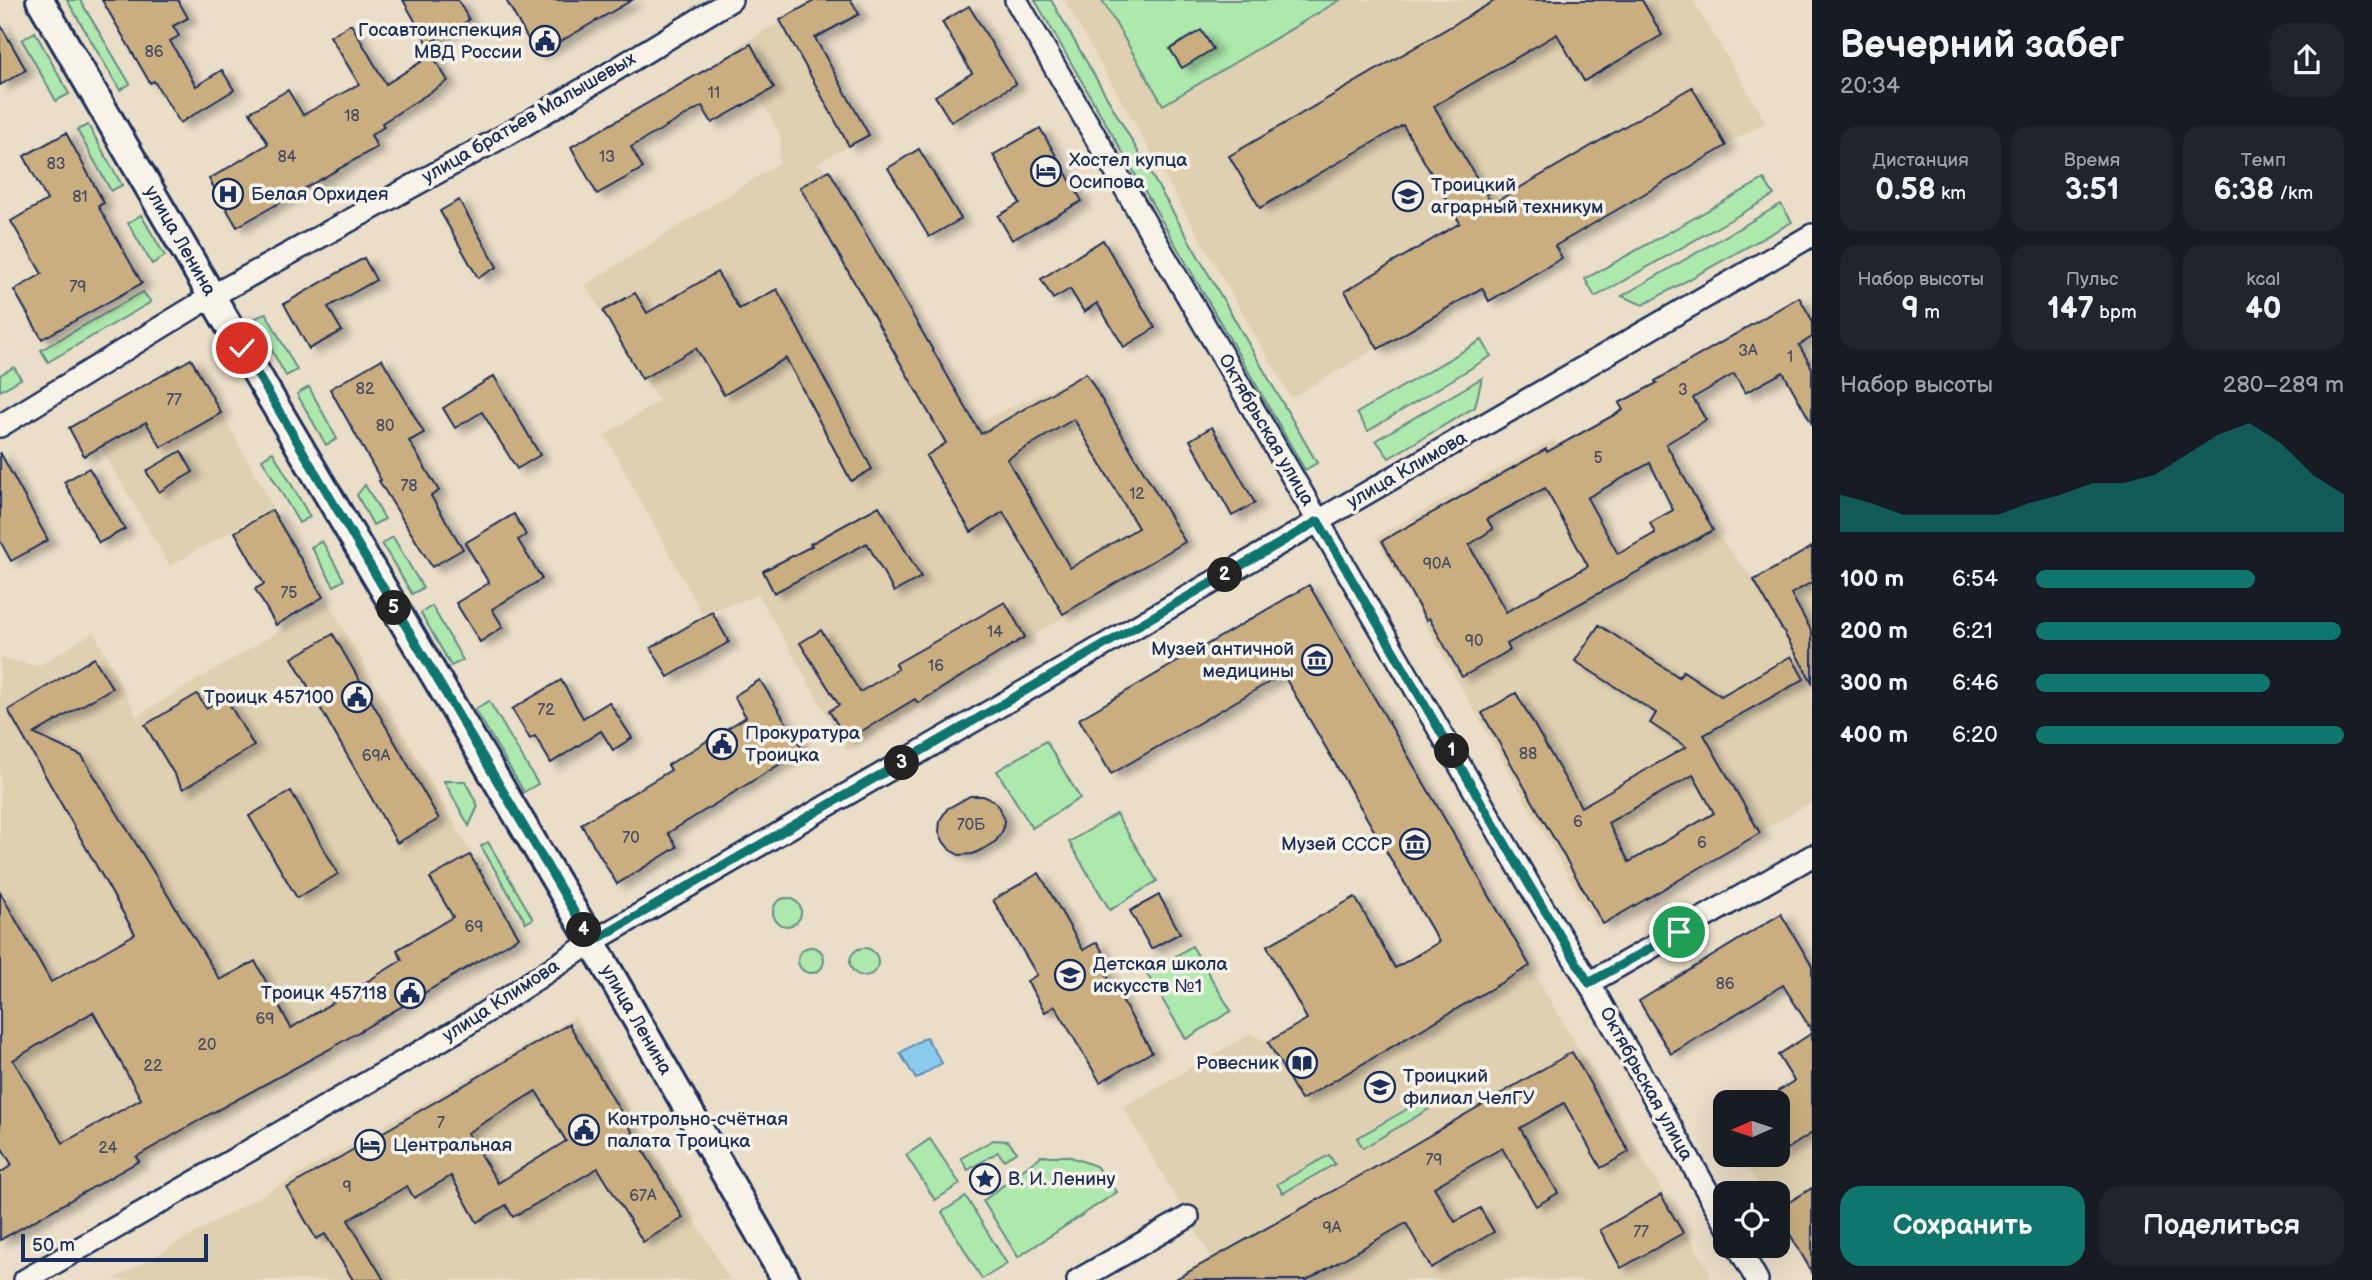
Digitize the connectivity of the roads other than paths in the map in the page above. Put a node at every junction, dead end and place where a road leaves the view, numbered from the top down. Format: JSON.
{"nodes":[{"id":1,"x":40,"y":0,"type":"edge"},
{"id":2,"x":731,"y":0,"type":"edge"},
{"id":3,"x":1016,"y":0,"type":"edge"},
{"id":4,"x":1812,"y":235,"type":"edge"},
{"id":5,"x":212,"y":296,"type":"junction"},
{"id":6,"x":0,"y":425,"type":"edge"},
{"id":7,"x":1318,"y":521,"type":"junction"},
{"id":8,"x":1812,"y":856,"type":"edge"},
{"id":9,"x":592,"y":942,"type":"junction"},
{"id":10,"x":1589,"y":983,"type":"junction"},
{"id":11,"x":1713,"y":1201,"type":"edge"},
{"id":12,"x":1188,"y":1217,"type":"dead end"},
{"id":13,"x":1745,"y":1258,"type":"edge"},
{"id":14,"x":25,"y":1280,"type":"edge"},
{"id":15,"x":786,"y":1280,"type":"edge"},
{"id":16,"x":1078,"y":1280,"type":"edge"},
{"id":17,"x":1757,"y":1280,"type":"edge"}],
"edges":[{"from":1,"to":5,"type":"street","name":"улица Ленина"},
{"from":2,"to":5,"type":"street","name":"улица братьев Малышевых"},
{"from":3,"to":7,"type":"street","name":"Октябрьская улица"},
{"from":4,"to":7,"type":"street","name":"улица Климова"},
{"from":5,"to":6,"type":"street","name":"улица братьев Малышевых"},
{"from":5,"to":9,"type":"street","name":"улица Ленина"},
{"from":7,"to":9,"type":"street","name":"улица Климова"},
{"from":7,"to":10,"type":"street","name":"Октябрьская улица"},
{"from":8,"to":10,"type":"street"},
{"from":9,"to":14,"type":"street","name":"улица Климова"},
{"from":9,"to":15,"type":"street","name":"улица Ленина"},
{"from":10,"to":11,"type":"street","name":"Октябрьская улица"},
{"from":12,"to":16,"type":"street"},
{"from":13,"to":17,"type":"street"}]}
